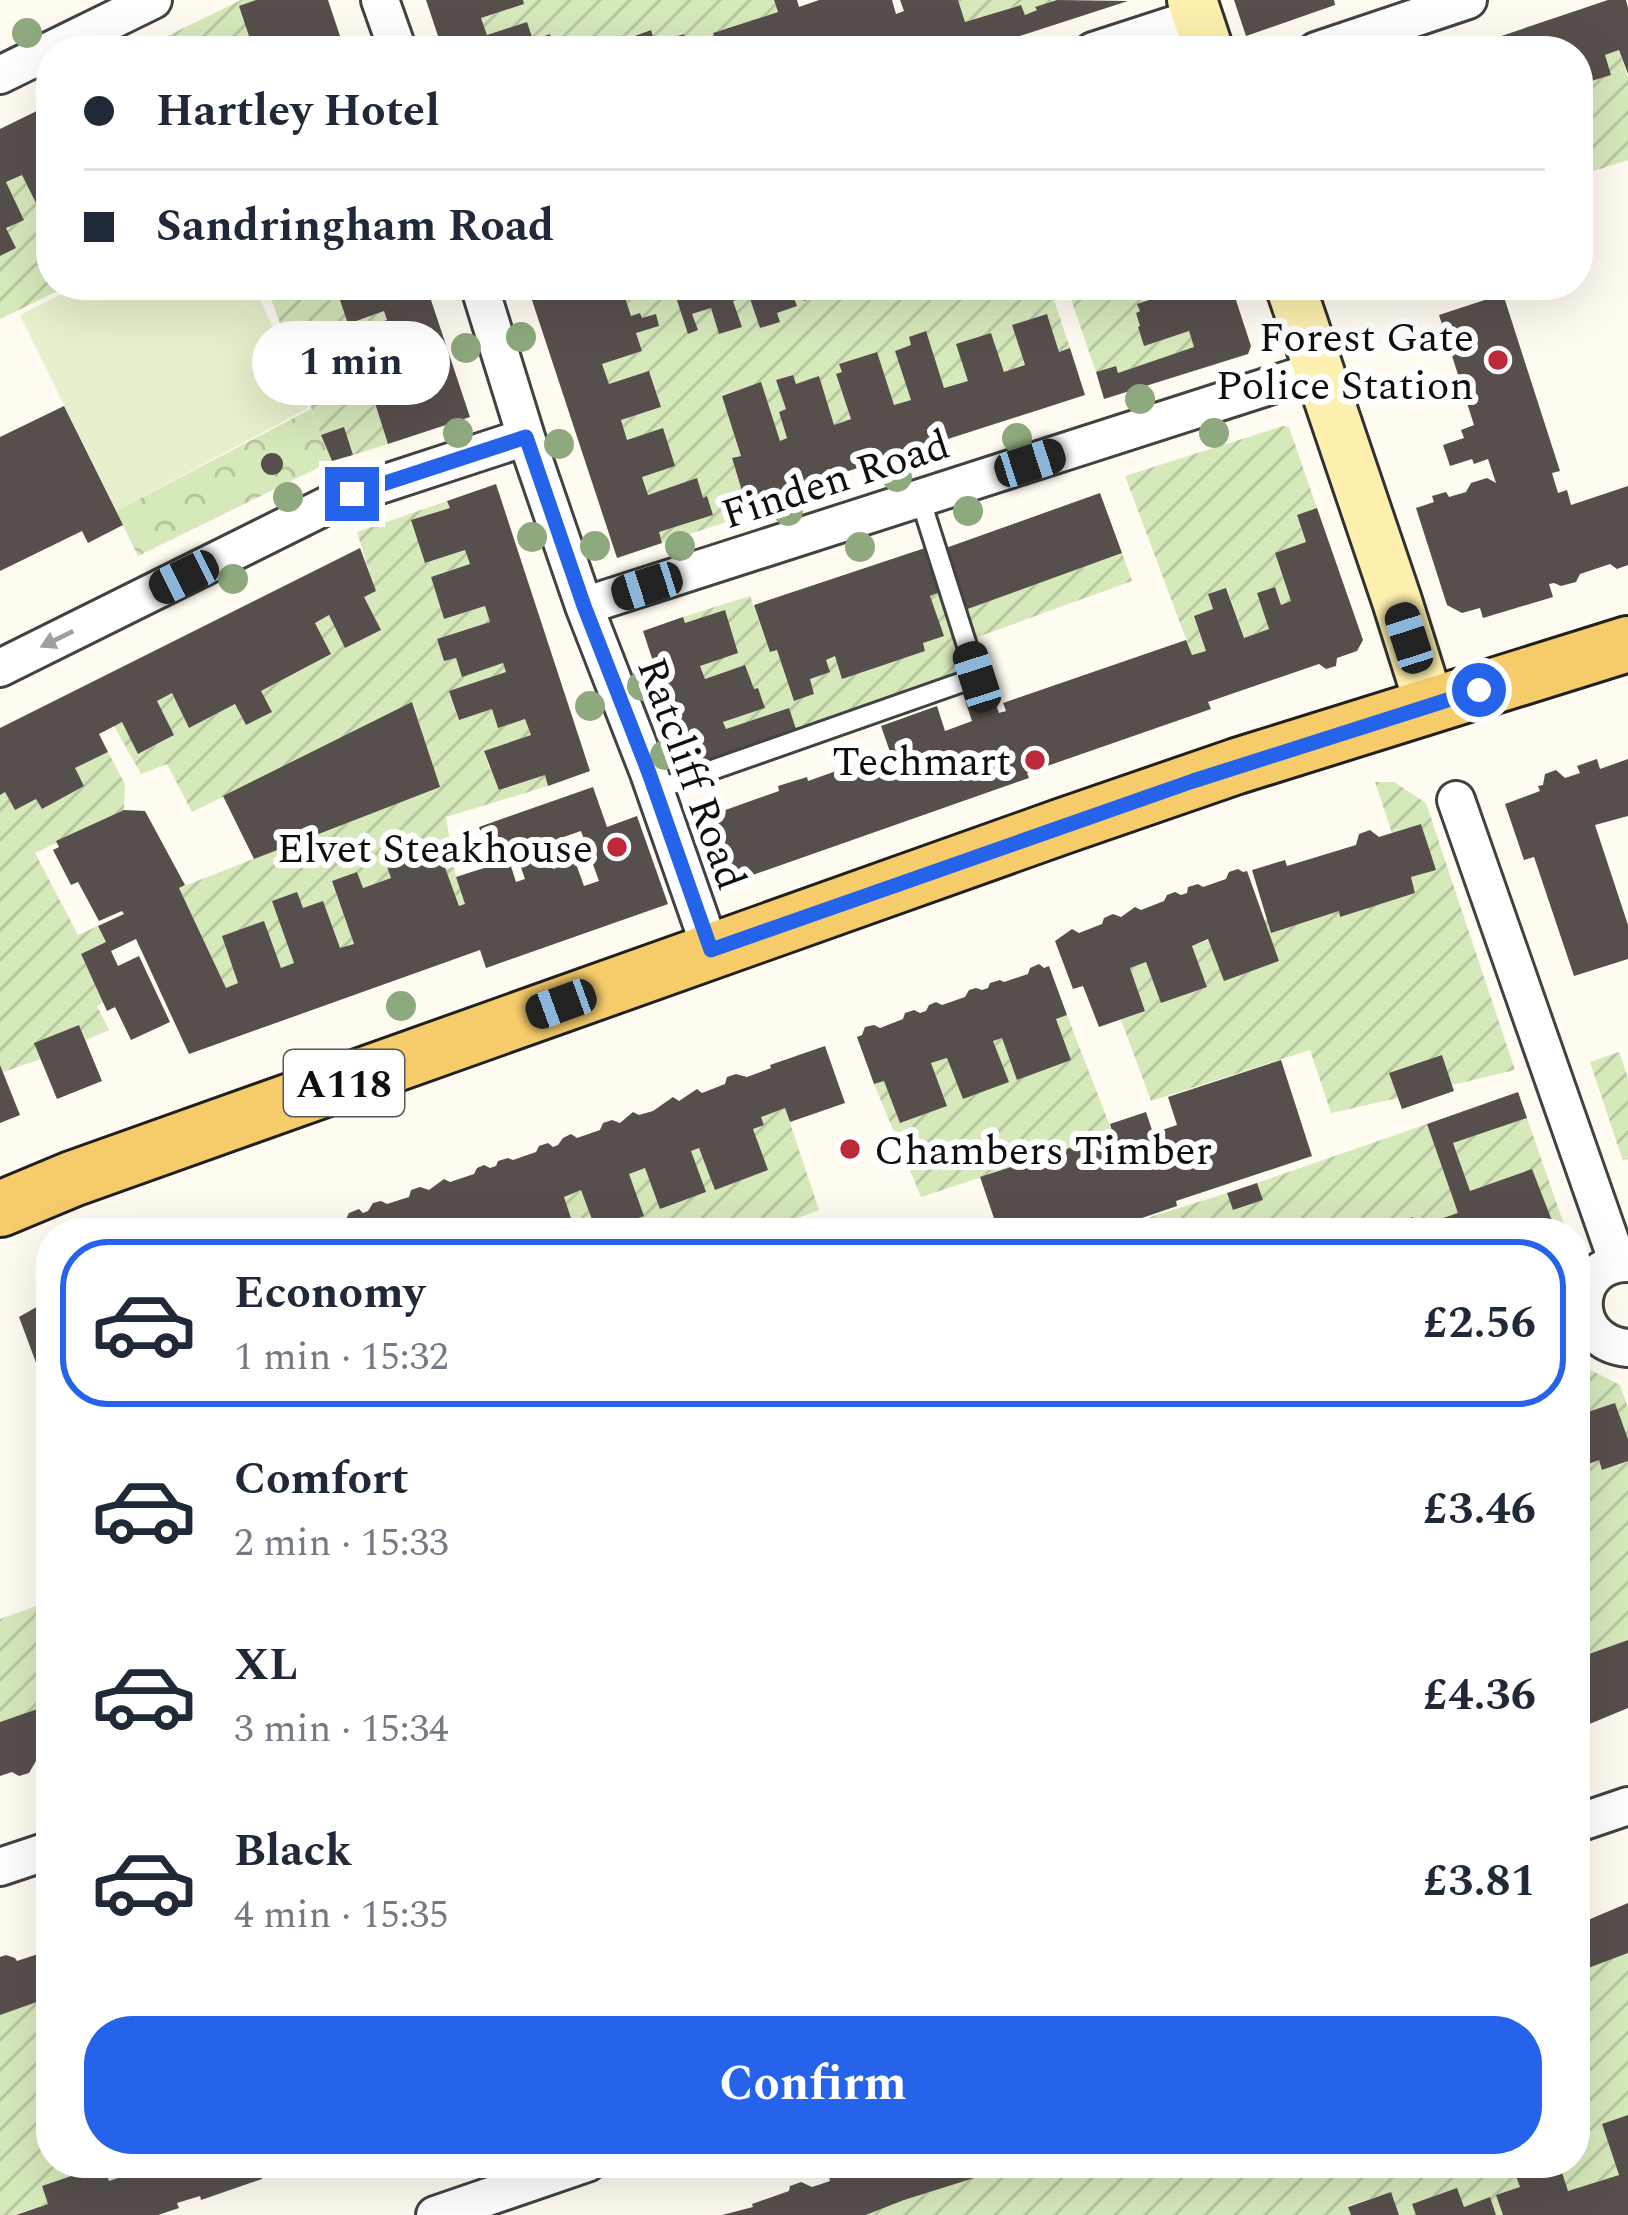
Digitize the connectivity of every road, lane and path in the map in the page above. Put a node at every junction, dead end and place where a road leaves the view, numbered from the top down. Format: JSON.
{"nodes":[{"id":1,"x":153,"y":0,"type":"edge"},
{"id":2,"x":380,"y":0,"type":"edge"},
{"id":3,"x":1468,"y":0,"type":"edge"},
{"id":4,"x":1200,"y":23,"type":"edge"},
{"id":5,"x":80,"y":36,"type":"edge"},
{"id":6,"x":393,"y":36,"type":"edge"},
{"id":7,"x":1150,"y":36,"type":"edge"},
{"id":8,"x":1361,"y":36,"type":"edge"},
{"id":9,"x":36,"y":57,"type":"edge"},
{"id":10,"x":0,"y":75,"type":"edge"},
{"id":11,"x":484,"y":300,"type":"edge"},
{"id":12,"x":1295,"y":300,"type":"edge"},
{"id":13,"x":1319,"y":370,"type":"junction"},
{"id":14,"x":526,"y":437,"type":"junction"},
{"id":15,"x":920,"y":498,"type":"junction"},
{"id":16,"x":584,"y":606,"type":"junction"},
{"id":17,"x":1628,"y":644,"type":"edge"},
{"id":18,"x":0,"y":668,"type":"edge"},
{"id":19,"x":1430,"y":706,"type":"junction"},
{"id":20,"x":655,"y":790,"type":"junction"},
{"id":21,"x":1456,"y":800,"type":"dead end"},
{"id":22,"x":711,"y":950,"type":"junction"},
{"id":23,"x":0,"y":1209,"type":"edge"},
{"id":24,"x":1623,"y":1263,"type":"edge"},
{"id":25,"x":1590,"y":1283,"type":"edge"},
{"id":26,"x":1590,"y":1328,"type":"edge"},
{"id":27,"x":1628,"y":1348,"type":"edge"},
{"id":28,"x":1628,"y":1806,"type":"edge"},
{"id":29,"x":1590,"y":1819,"type":"edge"},
{"id":30,"x":36,"y":1855,"type":"edge"},
{"id":31,"x":0,"y":1867,"type":"edge"},
{"id":32,"x":543,"y":2178,"type":"edge"},
{"id":33,"x":435,"y":2215,"type":"edge"}],
"edges":[{"from":1,"to":5,"type":"street"},
{"from":2,"to":6,"type":"street"},
{"from":3,"to":8,"type":"street"},
{"from":4,"to":7,"type":"street"},
{"from":9,"to":10,"type":"street"},
{"from":11,"to":14,"type":"street","name":"Ratcliff Road"},
{"from":12,"to":13,"type":"main road"},
{"from":13,"to":15,"type":"street","name":"Finden Road"},
{"from":13,"to":19,"type":"main road"},
{"from":14,"to":16,"type":"street","name":"Ratcliff Road"},
{"from":14,"to":18,"type":"street","one_way":true},
{"from":15,"to":16,"type":"street","name":"Finden Road"},
{"from":15,"to":20,"type":"lane"},
{"from":16,"to":20,"type":"street","name":"Ratcliff Road"},
{"from":17,"to":19,"type":"main road","number":"A118"},
{"from":19,"to":22,"type":"main road","number":"A118"},
{"from":20,"to":22,"type":"street","name":"Ratcliff Road"},
{"from":21,"to":24,"type":"street"},
{"from":22,"to":23,"type":"main road","number":"A118"},
{"from":24,"to":25,"type":"street"},
{"from":26,"to":27,"type":"street"},
{"from":28,"to":29,"type":"street"},
{"from":30,"to":31,"type":"street"},
{"from":32,"to":33,"type":"street"}]}
